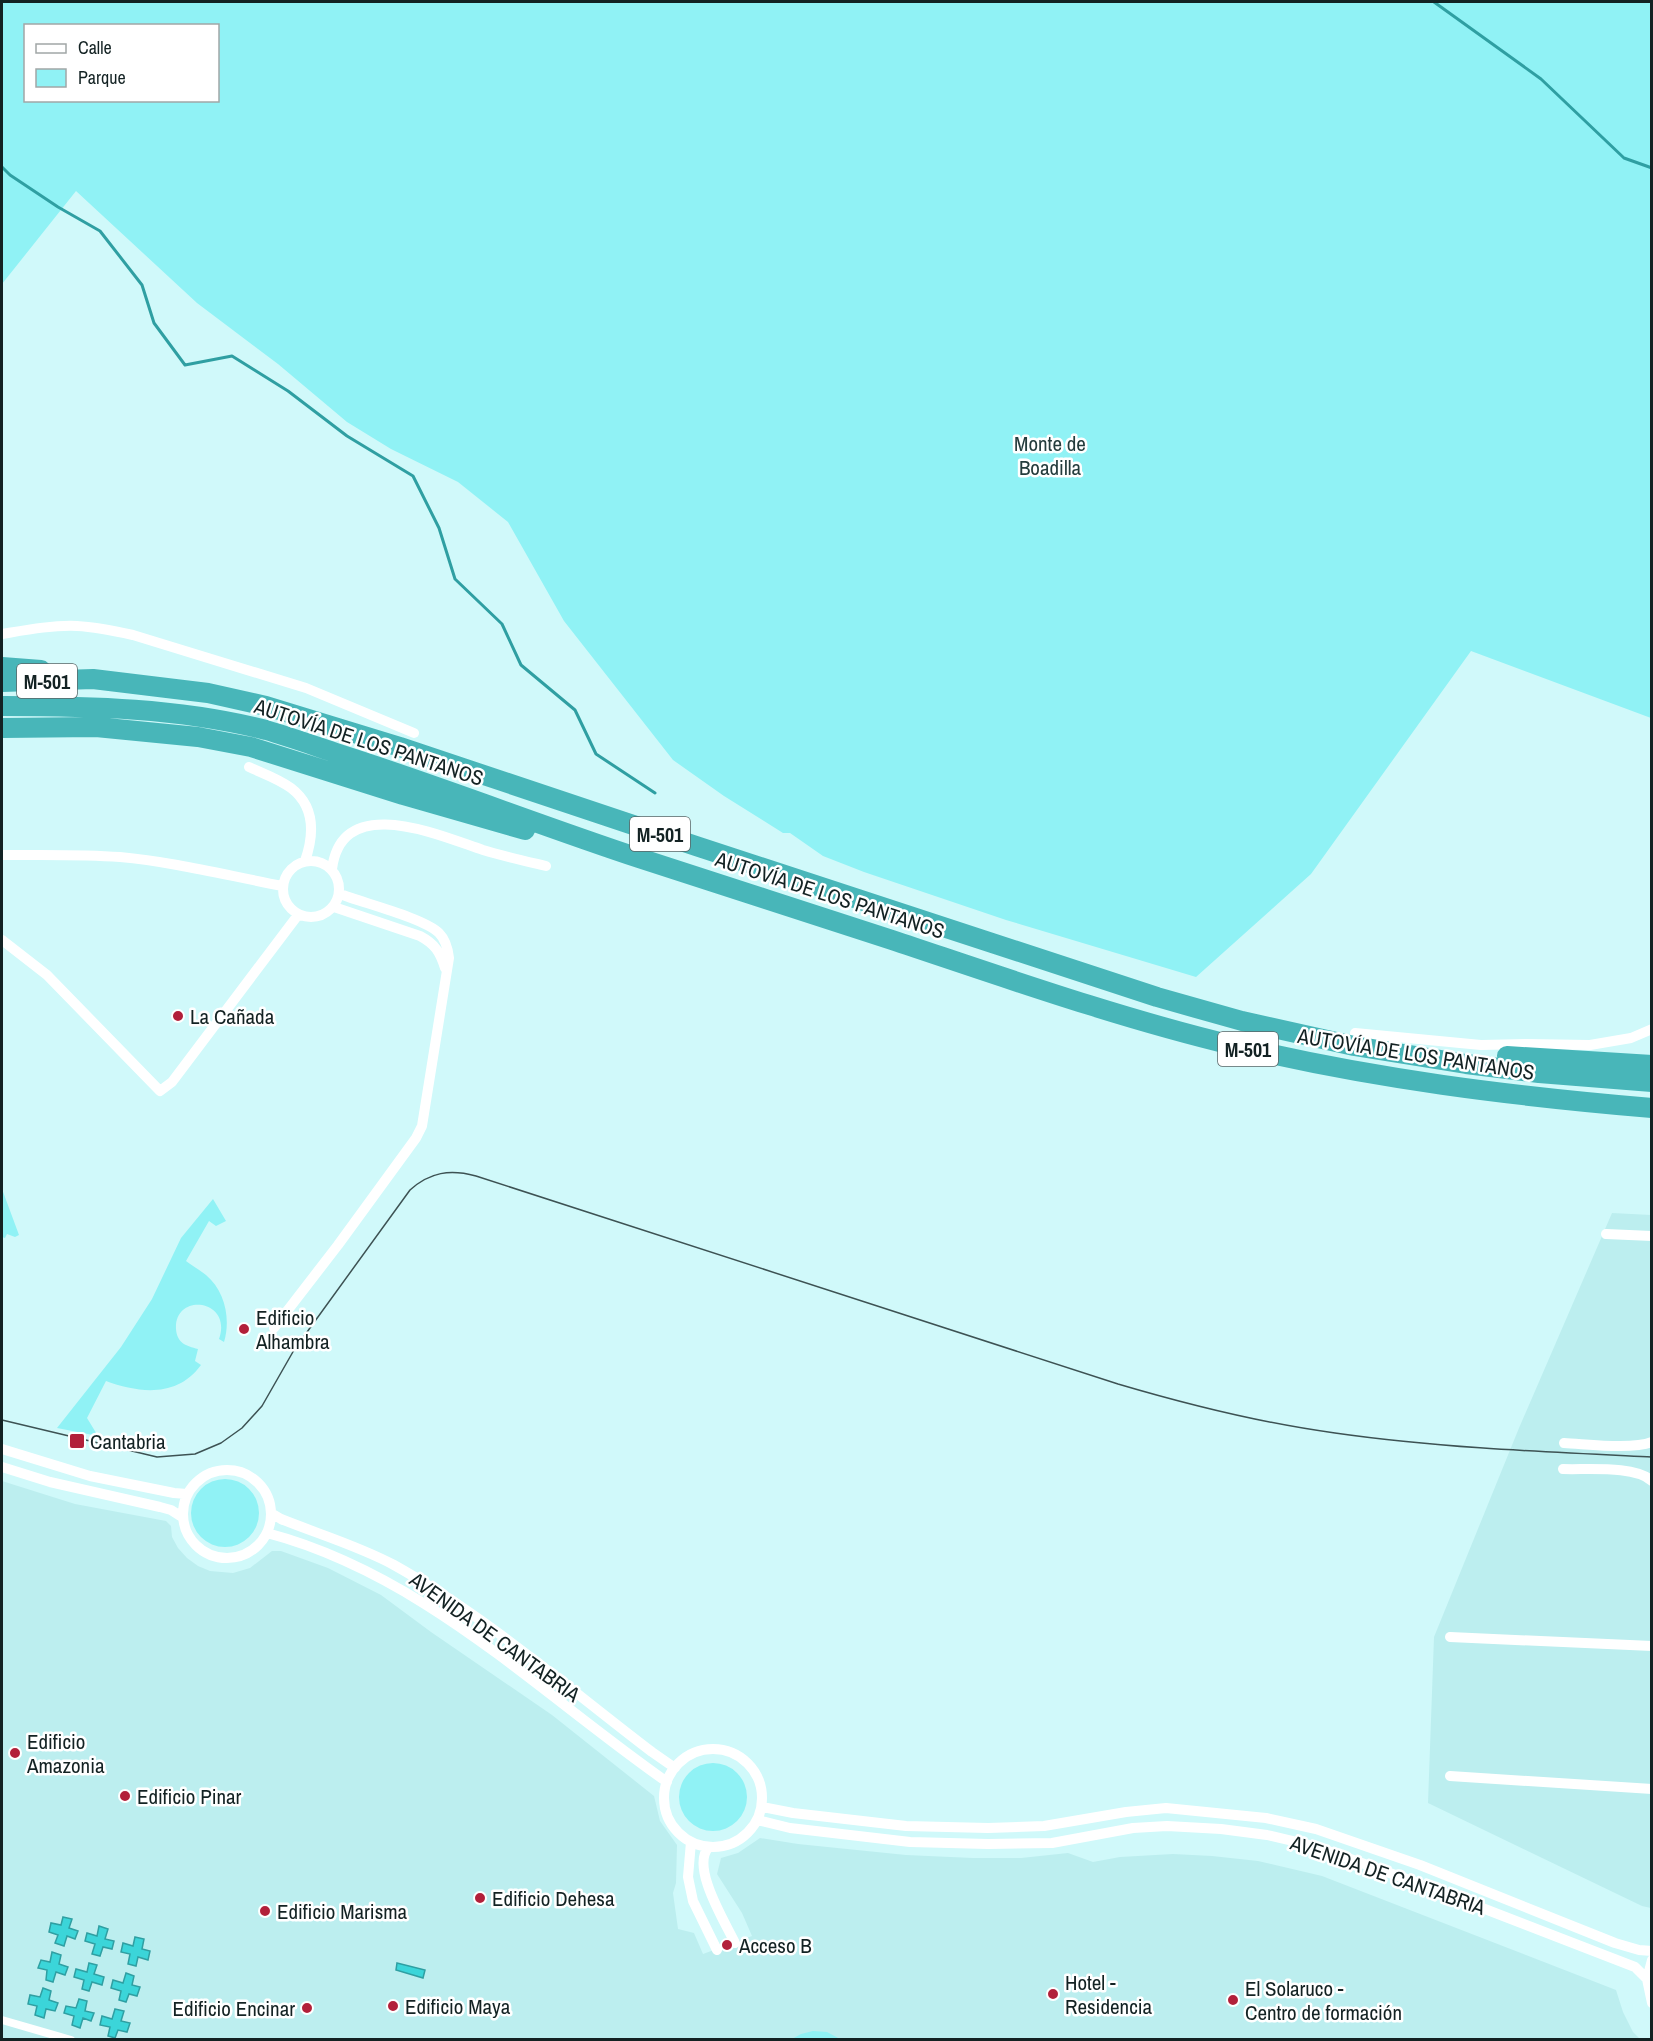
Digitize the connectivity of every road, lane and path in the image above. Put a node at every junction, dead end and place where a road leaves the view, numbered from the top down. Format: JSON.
{"nodes":[{"id":1,"x":2,"y":634,"type":"edge"},
{"id":2,"x":2,"y":667,"type":"edge"},
{"id":3,"x":93,"y":679,"type":"junction"},
{"id":4,"x":2,"y":682,"type":"edge"},
{"id":5,"x":2,"y":706,"type":"edge"},
{"id":6,"x":2,"y":728,"type":"edge"},
{"id":7,"x":414,"y":733,"type":"dead end"},
{"id":8,"x":249,"y":767,"type":"dead end"},
{"id":9,"x":2,"y":855,"type":"edge"},
{"id":10,"x":633,"y":856,"type":"junction"},
{"id":11,"x":305,"y":861,"type":"junction"},
{"id":12,"x":546,"y":866,"type":"dead end"},
{"id":13,"x":332,"y":869,"type":"junction"},
{"id":14,"x":283,"y":886,"type":"junction"},
{"id":15,"x":340,"y":894,"type":"junction"},
{"id":16,"x":334,"y":907,"type":"junction"},
{"id":17,"x":298,"y":915,"type":"junction"},
{"id":18,"x":2,"y":940,"type":"edge"},
{"id":19,"x":446,"y":971,"type":"junction"},
{"id":20,"x":1222,"y":1015,"type":"junction"},
{"id":21,"x":1652,"y":1029,"type":"edge"},
{"id":22,"x":1355,"y":1034,"type":"junction"},
{"id":23,"x":1652,"y":1065,"type":"edge"},
{"id":24,"x":1652,"y":1082,"type":"edge"},
{"id":25,"x":1652,"y":1108,"type":"edge"},
{"id":26,"x":1606,"y":1234,"type":"dead end"},
{"id":27,"x":1652,"y":1236,"type":"edge"},
{"id":28,"x":274,"y":1328,"type":"dead end"},
{"id":29,"x":1652,"y":1442,"type":"edge"},
{"id":30,"x":1564,"y":1443,"type":"dead end"},
{"id":31,"x":2,"y":1449,"type":"edge"},
{"id":32,"x":2,"y":1467,"type":"edge"},
{"id":33,"x":1563,"y":1469,"type":"dead end"},
{"id":34,"x":1652,"y":1481,"type":"edge"},
{"id":35,"x":187,"y":1494,"type":"junction"},
{"id":36,"x":271,"y":1512,"type":"junction"},
{"id":37,"x":182,"y":1517,"type":"junction"},
{"id":38,"x":267,"y":1533,"type":"junction"},
{"id":39,"x":1450,"y":1637,"type":"dead end"},
{"id":40,"x":1652,"y":1646,"type":"edge"},
{"id":41,"x":675,"y":1768,"type":"junction"},
{"id":42,"x":1450,"y":1776,"type":"dead end"},
{"id":43,"x":667,"y":1782,"type":"junction"},
{"id":44,"x":1652,"y":1789,"type":"edge"},
{"id":45,"x":762,"y":1806,"type":"junction"},
{"id":46,"x":757,"y":1820,"type":"junction"},
{"id":47,"x":691,"y":1842,"type":"junction"},
{"id":48,"x":710,"y":1847,"type":"junction"},
{"id":49,"x":735,"y":1943,"type":"dead end"},
{"id":50,"x":717,"y":1950,"type":"dead end"},
{"id":51,"x":1652,"y":1951,"type":"edge"},
{"id":52,"x":1652,"y":1960,"type":"edge"},
{"id":53,"x":1647,"y":1979,"type":"junction"},
{"id":54,"x":1652,"y":2003,"type":"edge"},
{"id":55,"x":2,"y":2020,"type":"edge"},
{"id":56,"x":71,"y":2040,"type":"edge"}],
"edges":[{"from":1,"to":7,"type":"street"},
{"from":2,"to":3,"type":"highway"},
{"from":3,"to":4,"type":"highway","name":"AUTOVÍA DE LOS PANTANOS","number":"M-501"},
{"from":3,"to":20,"type":"highway","name":"AUTOVÍA DE LOS PANTANOS","number":"M-501"},
{"from":5,"to":10,"type":"highway","name":"AUTOVÍA DE LOS PANTANOS","number":"M-501"},
{"from":6,"to":10,"type":"highway"},
{"from":8,"to":11,"type":"street"},
{"from":9,"to":14,"type":"street"},
{"from":10,"to":25,"type":"highway","name":"AUTOVÍA DE LOS PANTANOS","number":"M-501"},
{"from":11,"to":13,"type":"street"},
{"from":11,"to":14,"type":"street"},
{"from":12,"to":13,"type":"street"},
{"from":13,"to":15,"type":"street"},
{"from":14,"to":17,"type":"street"},
{"from":15,"to":16,"type":"street"},
{"from":15,"to":19,"type":"street"},
{"from":16,"to":17,"type":"street"},
{"from":16,"to":19,"type":"street"},
{"from":17,"to":18,"type":"street"},
{"from":19,"to":28,"type":"street"},
{"from":20,"to":22,"type":"highway"},
{"from":20,"to":24,"type":"highway","name":"AUTOVÍA DE LOS PANTANOS","number":"M-501"},
{"from":21,"to":22,"type":"street"},
{"from":22,"to":23,"type":"highway"},
{"from":26,"to":27,"type":"street"},
{"from":29,"to":30,"type":"street"},
{"from":31,"to":35,"type":"street"},
{"from":32,"to":37,"type":"street"},
{"from":33,"to":34,"type":"street"},
{"from":35,"to":36,"type":"street"},
{"from":35,"to":37,"type":"street"},
{"from":36,"to":38,"type":"street"},
{"from":36,"to":41,"type":"street","name":"AVENIDA DE CANTABRIA"},
{"from":37,"to":38,"type":"street"},
{"from":38,"to":43,"type":"street","name":"AVENIDA DE CANTABRIA"},
{"from":39,"to":40,"type":"street"},
{"from":41,"to":43,"type":"street"},
{"from":41,"to":45,"type":"street"},
{"from":42,"to":44,"type":"street"},
{"from":43,"to":47,"type":"street"},
{"from":45,"to":46,"type":"street"},
{"from":45,"to":51,"type":"street","name":"AVENIDA DE CANTABRIA"},
{"from":46,"to":48,"type":"street"},
{"from":46,"to":53,"type":"street","name":"AVENIDA DE CANTABRIA"},
{"from":47,"to":48,"type":"street"},
{"from":47,"to":50,"type":"street"},
{"from":48,"to":49,"type":"street"},
{"from":52,"to":53,"type":"street"},
{"from":53,"to":54,"type":"street"},
{"from":55,"to":56,"type":"street"}]}
